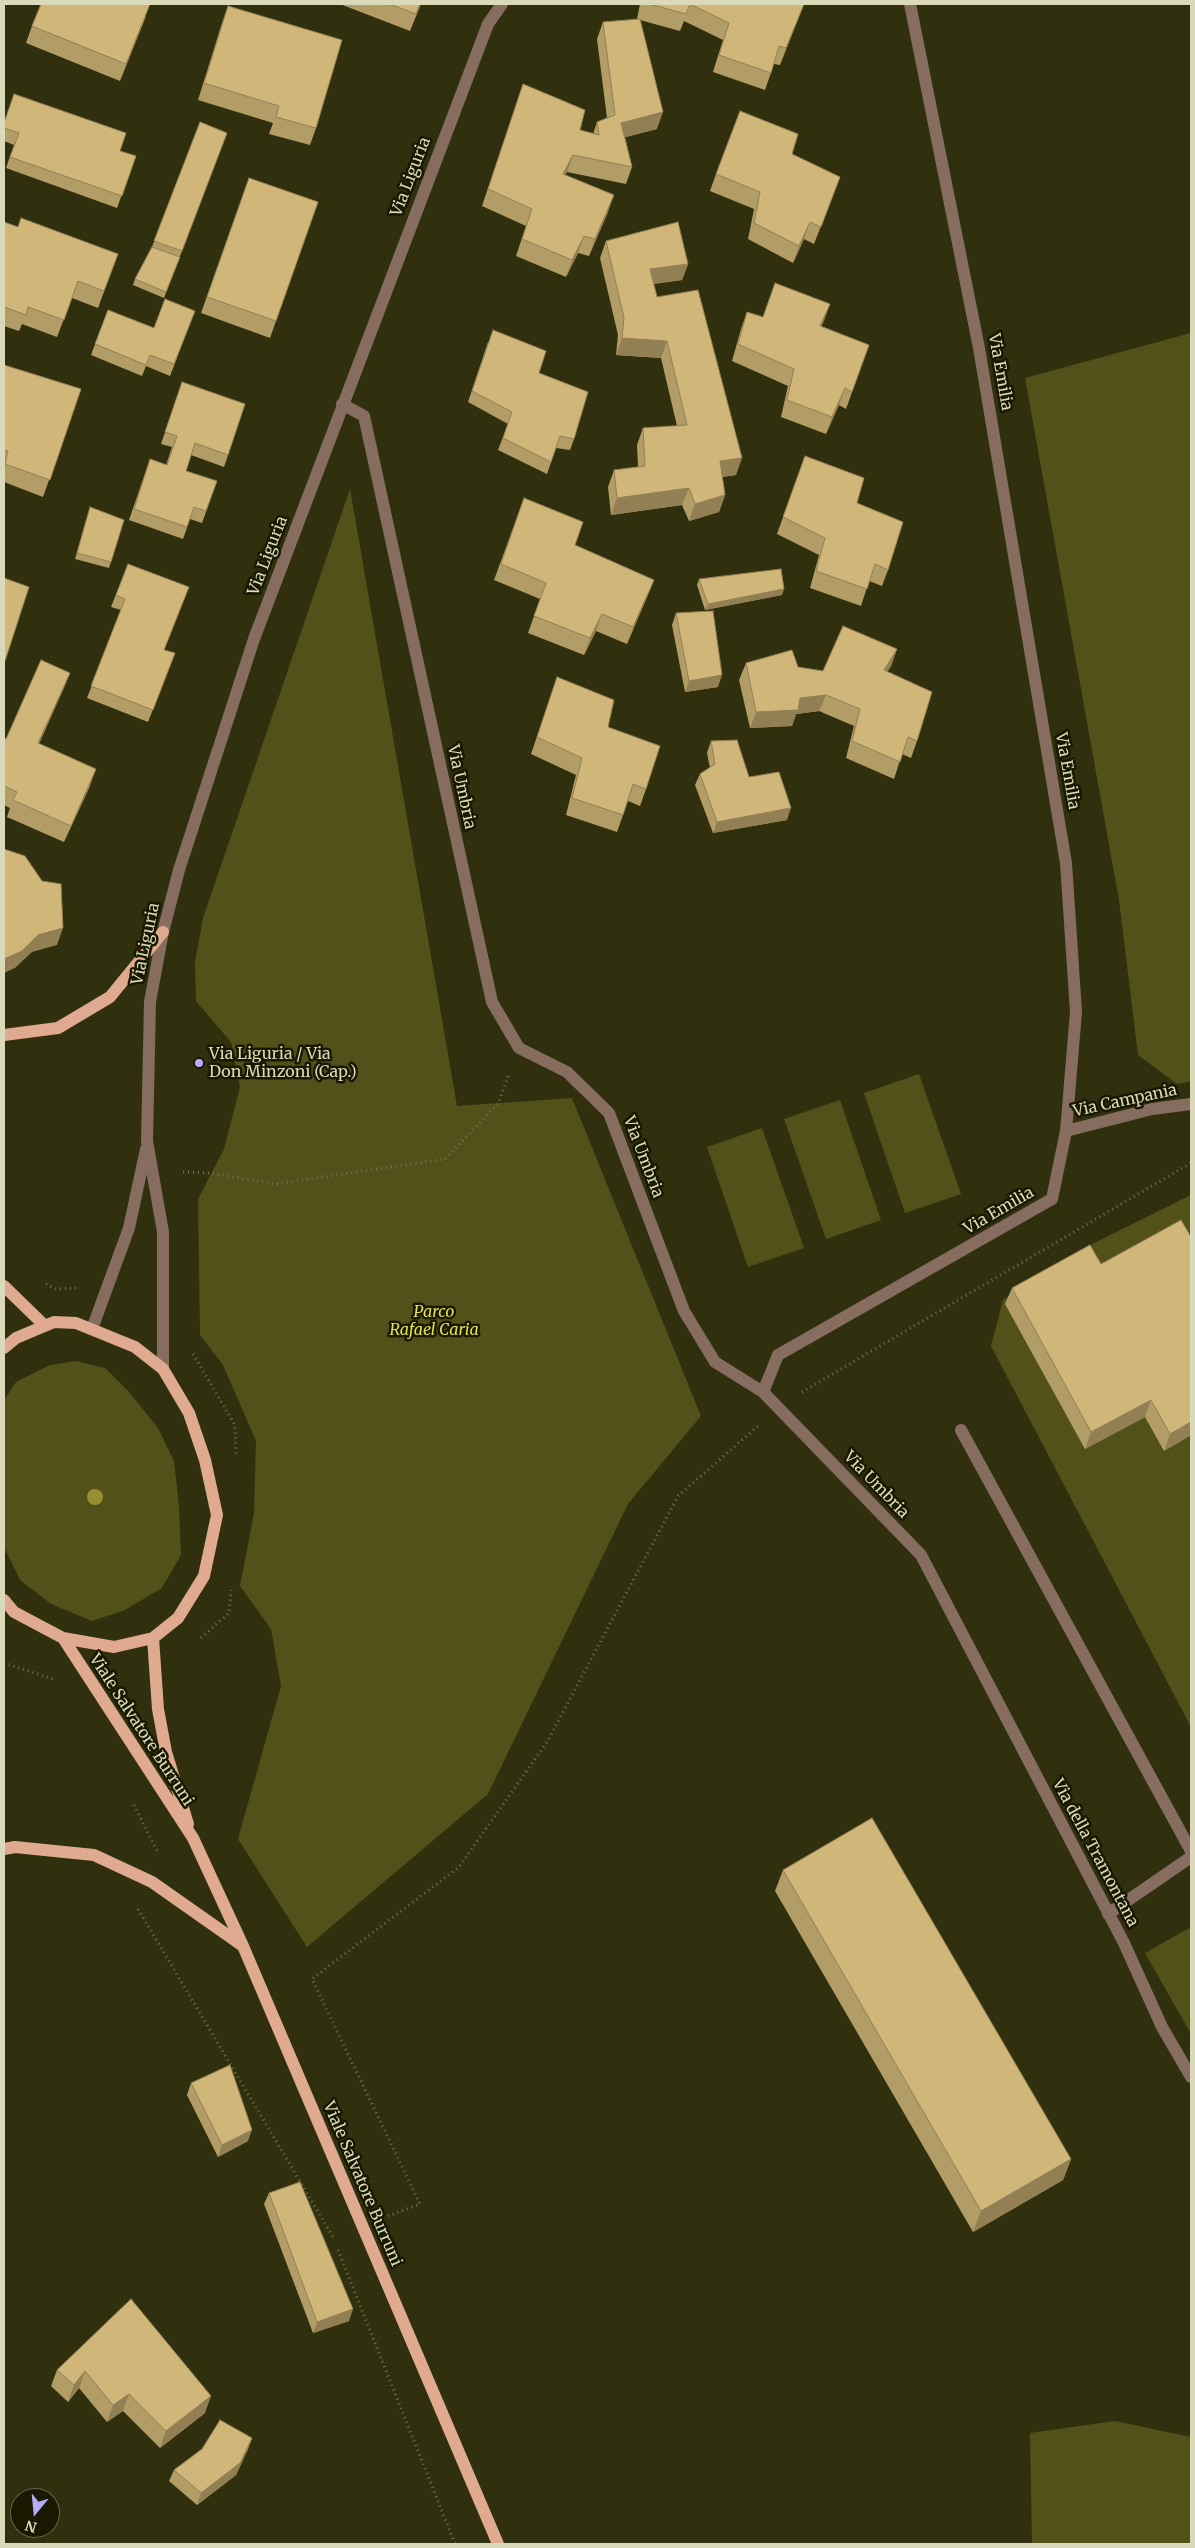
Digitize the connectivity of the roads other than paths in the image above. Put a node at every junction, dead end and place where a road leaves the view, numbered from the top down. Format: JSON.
{"nodes":[{"id":1,"x":502,"y":4,"type":"edge"},
{"id":2,"x":910,"y":4,"type":"edge"},
{"id":3,"x":342,"y":404,"type":"junction"},
{"id":4,"x":163,"y":932,"type":"junction"},
{"id":5,"x":4,"y":1035,"type":"edge"},
{"id":6,"x":1191,"y":1104,"type":"edge"},
{"id":7,"x":1066,"y":1131,"type":"junction"},
{"id":8,"x":148,"y":1141,"type":"junction"},
{"id":9,"x":4,"y":1286,"type":"edge"},
{"id":10,"x":44,"y":1325,"type":"junction"},
{"id":11,"x":92,"y":1329,"type":"junction"},
{"id":12,"x":4,"y":1348,"type":"edge"},
{"id":13,"x":163,"y":1369,"type":"junction"},
{"id":14,"x":763,"y":1392,"type":"junction"},
{"id":15,"x":961,"y":1430,"type":"dead end"},
{"id":16,"x":4,"y":1600,"type":"edge"},
{"id":17,"x":9,"y":1614,"type":"edge"},
{"id":18,"x":63,"y":1638,"type":"junction"},
{"id":19,"x":153,"y":1638,"type":"junction"},
{"id":20,"x":968,"y":1645,"type":"joint"},
{"id":21,"x":193,"y":1838,"type":"junction"},
{"id":22,"x":4,"y":1849,"type":"edge"},
{"id":23,"x":1191,"y":1851,"type":"edge"},
{"id":24,"x":1191,"y":1857,"type":"edge"},
{"id":25,"x":1108,"y":1914,"type":"junction"},
{"id":26,"x":243,"y":1946,"type":"junction"},
{"id":27,"x":1191,"y":2077,"type":"edge"},
{"id":28,"x":498,"y":2544,"type":"edge"}],
"edges":[{"from":1,"to":3,"type":"street","name":"Via Liguria"},
{"from":2,"to":7,"type":"street","name":"Via Emilia"},
{"from":3,"to":4,"type":"street","name":"Via Liguria"},
{"from":3,"to":14,"type":"street","name":"Via Umbria"},
{"from":4,"to":5,"type":"main road"},
{"from":4,"to":8,"type":"street","name":"Via Liguria"},
{"from":6,"to":7,"type":"street","name":"Via Campania"},
{"from":7,"to":14,"type":"street","name":"Via Emilia"},
{"from":8,"to":11,"type":"street","name":"Via Liguria"},
{"from":8,"to":13,"type":"street","name":"Via Liguria"},
{"from":9,"to":10,"type":"main road"},
{"from":10,"to":11,"type":"main road"},
{"from":10,"to":12,"type":"main road"},
{"from":11,"to":13,"type":"main road"},
{"from":13,"to":19,"type":"main road"},
{"from":14,"to":20,"type":"street","name":"Via Umbria"},
{"from":15,"to":23,"type":"street"},
{"from":16,"to":17,"type":"main road"},
{"from":17,"to":18,"type":"main road"},
{"from":18,"to":19,"type":"main road"},
{"from":18,"to":21,"type":"main road","name":"Viale Salvatore Burruni"},
{"from":19,"to":21,"type":"main road","name":"Viale Salvatore Burruni"},
{"from":20,"to":25,"type":"street","name":"Via della Tramontana"},
{"from":21,"to":26,"type":"main road","name":"Viale Salvatore Burruni"},
{"from":22,"to":26,"type":"main road"},
{"from":24,"to":25,"type":"street"},
{"from":25,"to":27,"type":"street","name":"Via della Tramontana"},
{"from":26,"to":28,"type":"main road","name":"Viale Salvatore Burruni"}]}
